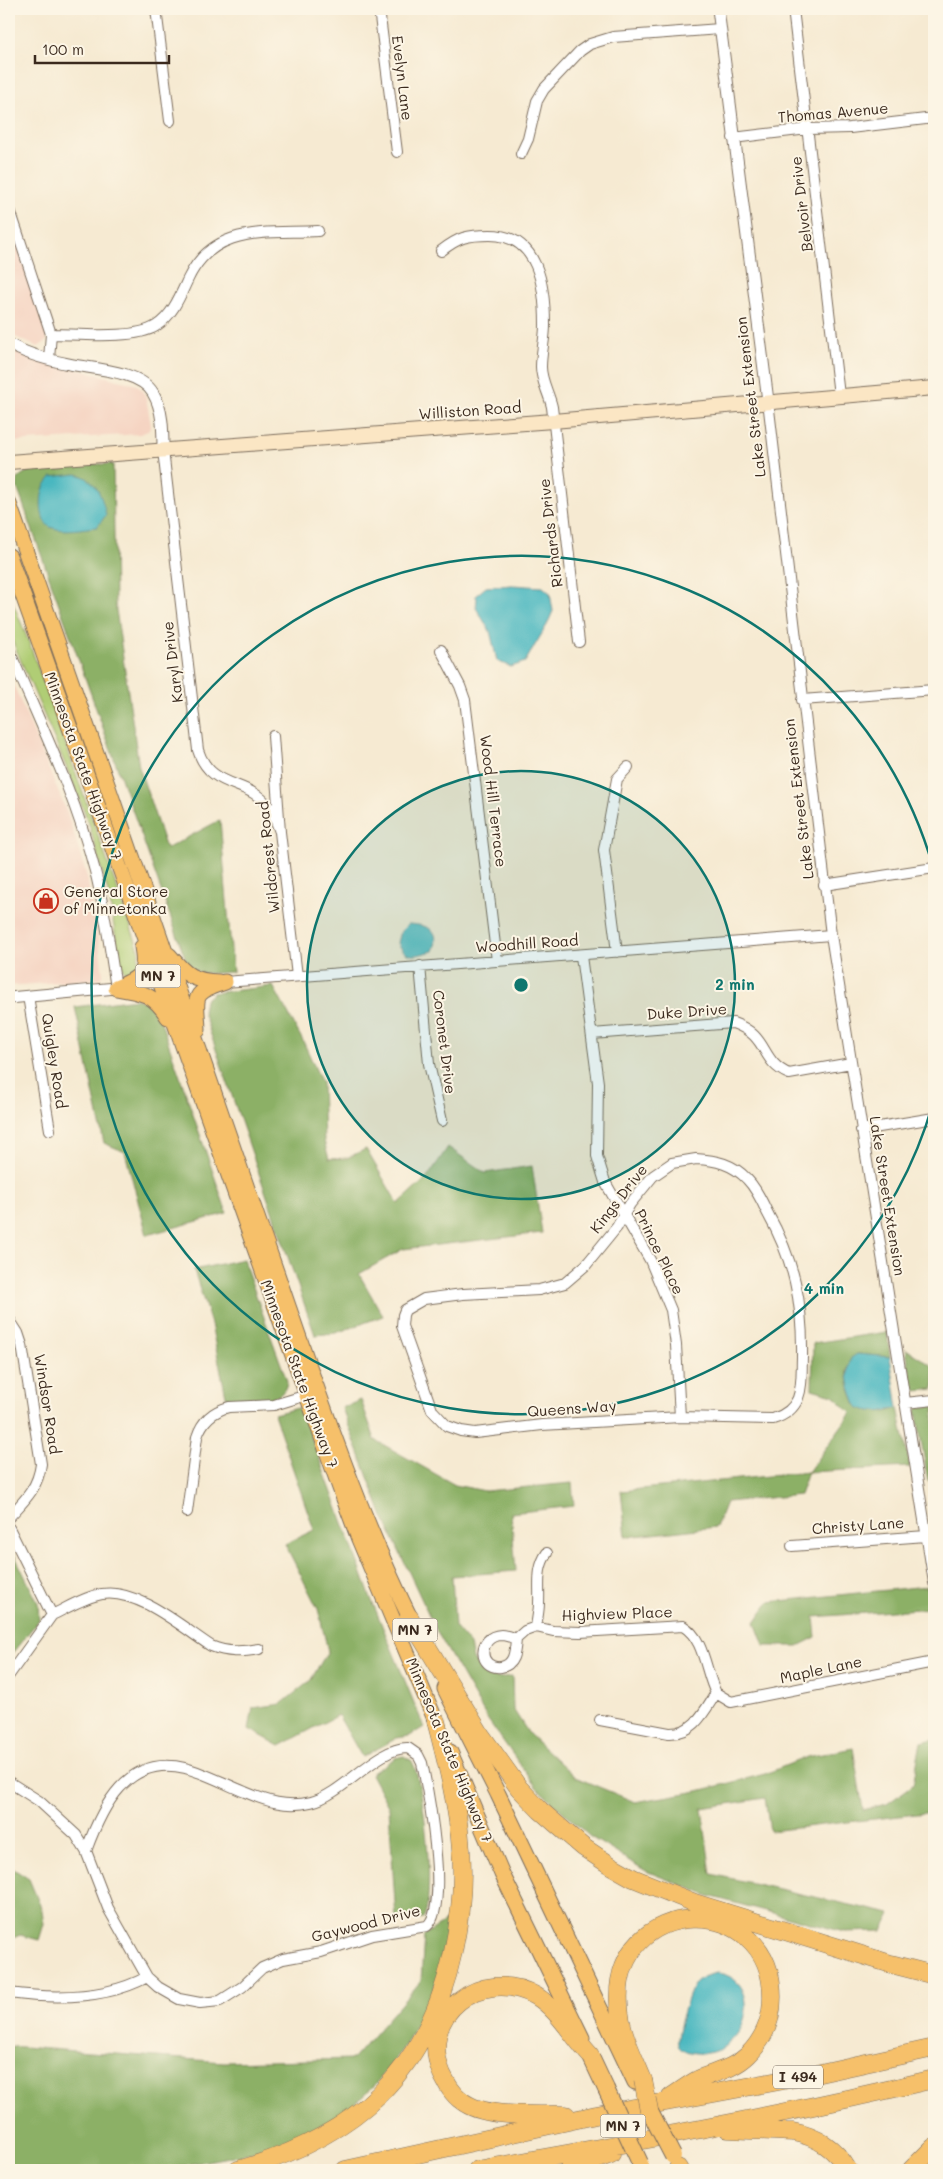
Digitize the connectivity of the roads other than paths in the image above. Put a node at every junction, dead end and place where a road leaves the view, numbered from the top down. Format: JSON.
{"nodes":[{"id":1,"x":156,"y":9,"type":"edge"},
{"id":2,"x":379,"y":9,"type":"edge"},
{"id":3,"x":718,"y":9,"type":"edge"},
{"id":4,"x":793,"y":9,"type":"edge"},
{"id":5,"x":720,"y":29,"type":"junction"},
{"id":6,"x":934,"y":118,"type":"edge"},
{"id":7,"x":170,"y":121,"type":"dead end"},
{"id":8,"x":808,"y":130,"type":"junction"},
{"id":9,"x":733,"y":138,"type":"junction"},
{"id":10,"x":397,"y":152,"type":"dead end"},
{"id":11,"x":521,"y":154,"type":"dead end"},
{"id":12,"x":9,"y":197,"type":"edge"},
{"id":13,"x":318,"y":231,"type":"dead end"},
{"id":14,"x":441,"y":251,"type":"dead end"},
{"id":15,"x":51,"y":334,"type":"junction"},
{"id":16,"x":9,"y":344,"type":"edge"},
{"id":17,"x":49,"y":359,"type":"junction"},
{"id":18,"x":934,"y":388,"type":"edge"},
{"id":19,"x":839,"y":395,"type":"junction"},
{"id":20,"x":768,"y":401,"type":"junction"},
{"id":21,"x":553,"y":421,"type":"junction"},
{"id":22,"x":163,"y":450,"type":"junction"},
{"id":23,"x":9,"y":462,"type":"edge"},
{"id":24,"x":9,"y":504,"type":"edge"},
{"id":25,"x":10,"y":560,"type":"edge"},
{"id":26,"x":579,"y":642,"type":"dead end"},
{"id":27,"x":9,"y":650,"type":"edge"},
{"id":28,"x":441,"y":650,"type":"dead end"},
{"id":29,"x":934,"y":690,"type":"edge"},
{"id":30,"x":802,"y":700,"type":"junction"},
{"id":31,"x":273,"y":736,"type":"dead end"},
{"id":32,"x":628,"y":767,"type":"dead end"},
{"id":33,"x":280,"y":832,"type":"junction"},
{"id":34,"x":934,"y":868,"type":"edge"},
{"id":35,"x":824,"y":885,"type":"junction"},
{"id":36,"x":136,"y":913,"type":"junction"},
{"id":37,"x":831,"y":935,"type":"junction"},
{"id":38,"x":165,"y":950,"type":"junction"},
{"id":39,"x":617,"y":952,"type":"junction"},
{"id":40,"x":581,"y":956,"type":"junction"},
{"id":41,"x":497,"y":961,"type":"junction"},
{"id":42,"x":420,"y":966,"type":"junction"},
{"id":43,"x":297,"y":976,"type":"junction"},
{"id":44,"x":225,"y":982,"type":"junction"},
{"id":45,"x":116,"y":988,"type":"junction"},
{"id":46,"x":28,"y":996,"type":"junction"},
{"id":47,"x":9,"y":998,"type":"edge"},
{"id":48,"x":592,"y":1034,"type":"junction"},
{"id":49,"x":188,"y":1039,"type":"junction"},
{"id":50,"x":851,"y":1063,"type":"junction"},
{"id":51,"x":934,"y":1118,"type":"edge"},
{"id":52,"x":442,"y":1121,"type":"dead end"},
{"id":53,"x":50,"y":1130,"type":"dead end"},
{"id":54,"x":862,"y":1130,"type":"junction"},
{"id":55,"x":624,"y":1214,"type":"junction"},
{"id":56,"x":402,"y":1315,"type":"joint"},
{"id":57,"x":9,"y":1319,"type":"edge"},
{"id":58,"x":802,"y":1383,"type":"joint"},
{"id":59,"x":307,"y":1396,"type":"junction"},
{"id":60,"x":934,"y":1400,"type":"edge"},
{"id":61,"x":905,"y":1403,"type":"junction"},
{"id":62,"x":680,"y":1417,"type":"junction"},
{"id":63,"x":187,"y":1512,"type":"dead end"},
{"id":64,"x":9,"y":1517,"type":"edge"},
{"id":65,"x":9,"y":1528,"type":"edge"},
{"id":66,"x":926,"y":1536,"type":"junction"},
{"id":67,"x":792,"y":1546,"type":"dead end"},
{"id":68,"x":547,"y":1553,"type":"dead end"},
{"id":69,"x":934,"y":1583,"type":"edge"},
{"id":70,"x":52,"y":1615,"type":"junction"},
{"id":71,"x":409,"y":1617,"type":"junction"},
{"id":72,"x":536,"y":1627,"type":"junction"},
{"id":73,"x":516,"y":1639,"type":"dead end"},
{"id":74,"x":260,"y":1649,"type":"dead end"},
{"id":75,"x":934,"y":1662,"type":"edge"},
{"id":76,"x":9,"y":1675,"type":"edge"},
{"id":77,"x":716,"y":1693,"type":"junction"},
{"id":78,"x":600,"y":1720,"type":"dead end"},
{"id":79,"x":436,"y":1721,"type":"junction"},
{"id":80,"x":9,"y":1782,"type":"edge"},
{"id":81,"x":86,"y":1851,"type":"junction"},
{"id":82,"x":934,"y":1975,"type":"edge"},
{"id":83,"x":147,"y":1977,"type":"junction"},
{"id":84,"x":9,"y":1993,"type":"edge"},
{"id":85,"x":934,"y":2048,"type":"edge"},
{"id":86,"x":590,"y":2055,"type":"junction"},
{"id":87,"x":934,"y":2078,"type":"edge"},
{"id":88,"x":639,"y":2081,"type":"junction"},
{"id":89,"x":655,"y":2107,"type":"junction"},
{"id":90,"x":596,"y":2115,"type":"junction"},
{"id":91,"x":700,"y":2128,"type":"junction"},
{"id":92,"x":647,"y":2140,"type":"junction"},
{"id":93,"x":934,"y":2147,"type":"edge"},
{"id":94,"x":677,"y":2166,"type":"edge"},
{"id":95,"x":641,"y":2167,"type":"edge"},
{"id":96,"x":238,"y":2170,"type":"edge"},
{"id":97,"x":345,"y":2170,"type":"edge"},
{"id":98,"x":477,"y":2170,"type":"edge"},
{"id":99,"x":569,"y":2170,"type":"edge"},
{"id":100,"x":848,"y":2170,"type":"edge"},
{"id":101,"x":911,"y":2170,"type":"edge"}],
"edges":[{"from":1,"to":7,"type":"street"},
{"from":2,"to":10,"type":"street","name":"Evelyn Lane"},
{"from":3,"to":5,"type":"street","name":"Lake Street Extension"},
{"from":4,"to":8,"type":"street","name":"Belvoir Drive"},
{"from":5,"to":9,"type":"street","name":"Lake Street Extension"},
{"from":5,"to":11,"type":"street"},
{"from":6,"to":8,"type":"street","name":"Thomas Avenue"},
{"from":8,"to":9,"type":"street","name":"Thomas Avenue"},
{"from":8,"to":19,"type":"street","name":"Belvoir Drive"},
{"from":9,"to":20,"type":"street","name":"Lake Street Extension"},
{"from":12,"to":15,"type":"street"},
{"from":13,"to":15,"type":"street"},
{"from":14,"to":21,"type":"street","name":"Richards Drive"},
{"from":15,"to":17,"type":"street"},
{"from":16,"to":17,"type":"street"},
{"from":17,"to":22,"type":"street"},
{"from":18,"to":19,"type":"main road","name":"Williston Road"},
{"from":19,"to":20,"type":"main road","name":"Williston Road"},
{"from":20,"to":21,"type":"main road","name":"Williston Road"},
{"from":20,"to":30,"type":"street","name":"Lake Street Extension"},
{"from":21,"to":22,"type":"main road","name":"Williston Road"},
{"from":21,"to":26,"type":"street","name":"Richards Drive"},
{"from":22,"to":23,"type":"main road","name":"Williston Road"},
{"from":22,"to":33,"type":"street","name":"Karyl Drive"},
{"from":24,"to":38,"type":"main road","name":"Minnesota State Highway 7","number":"MN 7"},
{"from":25,"to":36,"type":"main road","name":"Minnesota State Highway 7","number":"MN 7"},
{"from":27,"to":45,"type":"street"},
{"from":28,"to":41,"type":"street","name":"Wood Hill Terrace"},
{"from":29,"to":30,"type":"street"},
{"from":30,"to":35,"type":"street","name":"Lake Street Extension"},
{"from":31,"to":33,"type":"street","name":"Wildcrest Road"},
{"from":32,"to":39,"type":"street"},
{"from":33,"to":43,"type":"street","name":"Wildcrest Road"},
{"from":34,"to":35,"type":"street"},
{"from":35,"to":37,"type":"street","name":"Lake Street Extension"},
{"from":36,"to":45,"type":"main road"},
{"from":36,"to":49,"type":"main road","name":"Minnesota State Highway 7","number":"MN 7"},
{"from":37,"to":39,"type":"street","name":"Woodhill Road"},
{"from":37,"to":50,"type":"street","name":"Lake Street Extension"},
{"from":38,"to":44,"type":"main road"},
{"from":38,"to":49,"type":"main road","name":"Minnesota State Highway 7","number":"MN 7"},
{"from":39,"to":40,"type":"street","name":"Woodhill Road"},
{"from":40,"to":41,"type":"street","name":"Woodhill Road"},
{"from":40,"to":48,"type":"street","name":"Prince Place"},
{"from":41,"to":42,"type":"street","name":"Woodhill Road"},
{"from":42,"to":43,"type":"street","name":"Woodhill Road"},
{"from":42,"to":52,"type":"street","name":"Coronet Drive"},
{"from":43,"to":44,"type":"street","name":"Woodhill Road"},
{"from":44,"to":49,"type":"main road"},
{"from":45,"to":46,"type":"street"},
{"from":45,"to":49,"type":"main road"},
{"from":46,"to":47,"type":"street"},
{"from":46,"to":53,"type":"street","name":"Quigley Road"},
{"from":48,"to":50,"type":"street","name":"Duke Drive"},
{"from":48,"to":55,"type":"street","name":"Prince Place"},
{"from":49,"to":59,"type":"main road","name":"Minnesota State Highway 7","number":"MN 7"},
{"from":49,"to":71,"type":"main road","name":"Minnesota State Highway 7","number":"MN 7"},
{"from":50,"to":54,"type":"street","name":"Lake Street Extension"},
{"from":51,"to":54,"type":"street"},
{"from":54,"to":61,"type":"street","name":"Lake Street Extension"},
{"from":55,"to":56,"type":"street","name":"Kings Drive"},
{"from":55,"to":58,"type":"street","name":"Kings Drive"},
{"from":55,"to":62,"type":"street","name":"Prince Place"},
{"from":56,"to":62,"type":"street","name":"Queens Way"},
{"from":57,"to":64,"type":"street","name":"Windsor Road"},
{"from":58,"to":62,"type":"street","name":"Queens Way"},
{"from":59,"to":63,"type":"street"},
{"from":59,"to":79,"type":"main road","name":"Minnesota State Highway 7","number":"MN 7"},
{"from":60,"to":61,"type":"street"},
{"from":61,"to":66,"type":"street","name":"Lake Street Extension"},
{"from":65,"to":70,"type":"street"},
{"from":66,"to":67,"type":"street","name":"Christy Lane"},
{"from":66,"to":69,"type":"street","name":"Lake Street Extension"},
{"from":68,"to":72,"type":"street","name":"Highview Place"},
{"from":70,"to":74,"type":"street"},
{"from":70,"to":76,"type":"street"},
{"from":71,"to":82,"type":"highway"},
{"from":71,"to":88,"type":"main road","name":"Minnesota State Highway 7","number":"MN 7"},
{"from":72,"to":73,"type":"street"},
{"from":72,"to":77,"type":"street","name":"Highview Place"},
{"from":75,"to":77,"type":"street","name":"Maple Lane"},
{"from":77,"to":78,"type":"street"},
{"from":79,"to":86,"type":"main road","name":"Minnesota State Highway 7","number":"MN 7"},
{"from":79,"to":96,"type":"highway"},
{"from":80,"to":81,"type":"street","name":"Gaywood Drive"},
{"from":81,"to":83,"type":"street","name":"Gaywood Drive"},
{"from":81,"to":83,"type":"street","name":"Gaywood Drive"},
{"from":83,"to":84,"type":"street"},
{"from":85,"to":89,"type":"highway","number":"I 494"},
{"from":86,"to":90,"type":"highway"},
{"from":86,"to":95,"type":"highway","name":"Minnesota State Highway 7","number":"MN 7","bridge":true},
{"from":87,"to":91,"type":"highway","number":"I 494"},
{"from":88,"to":89,"type":"highway","bridge":true},
{"from":88,"to":89,"type":"highway"},
{"from":89,"to":90,"type":"highway","number":"I 494"},
{"from":89,"to":94,"type":"highway","number":"MN 7","bridge":true},
{"from":90,"to":97,"type":"highway","number":"I 494"},
{"from":91,"to":92,"type":"highway","number":"I 494"},
{"from":91,"to":100,"type":"highway"},
{"from":92,"to":98,"type":"highway","number":"I 494"},
{"from":92,"to":99,"type":"highway"},
{"from":93,"to":101,"type":"highway"}]}
